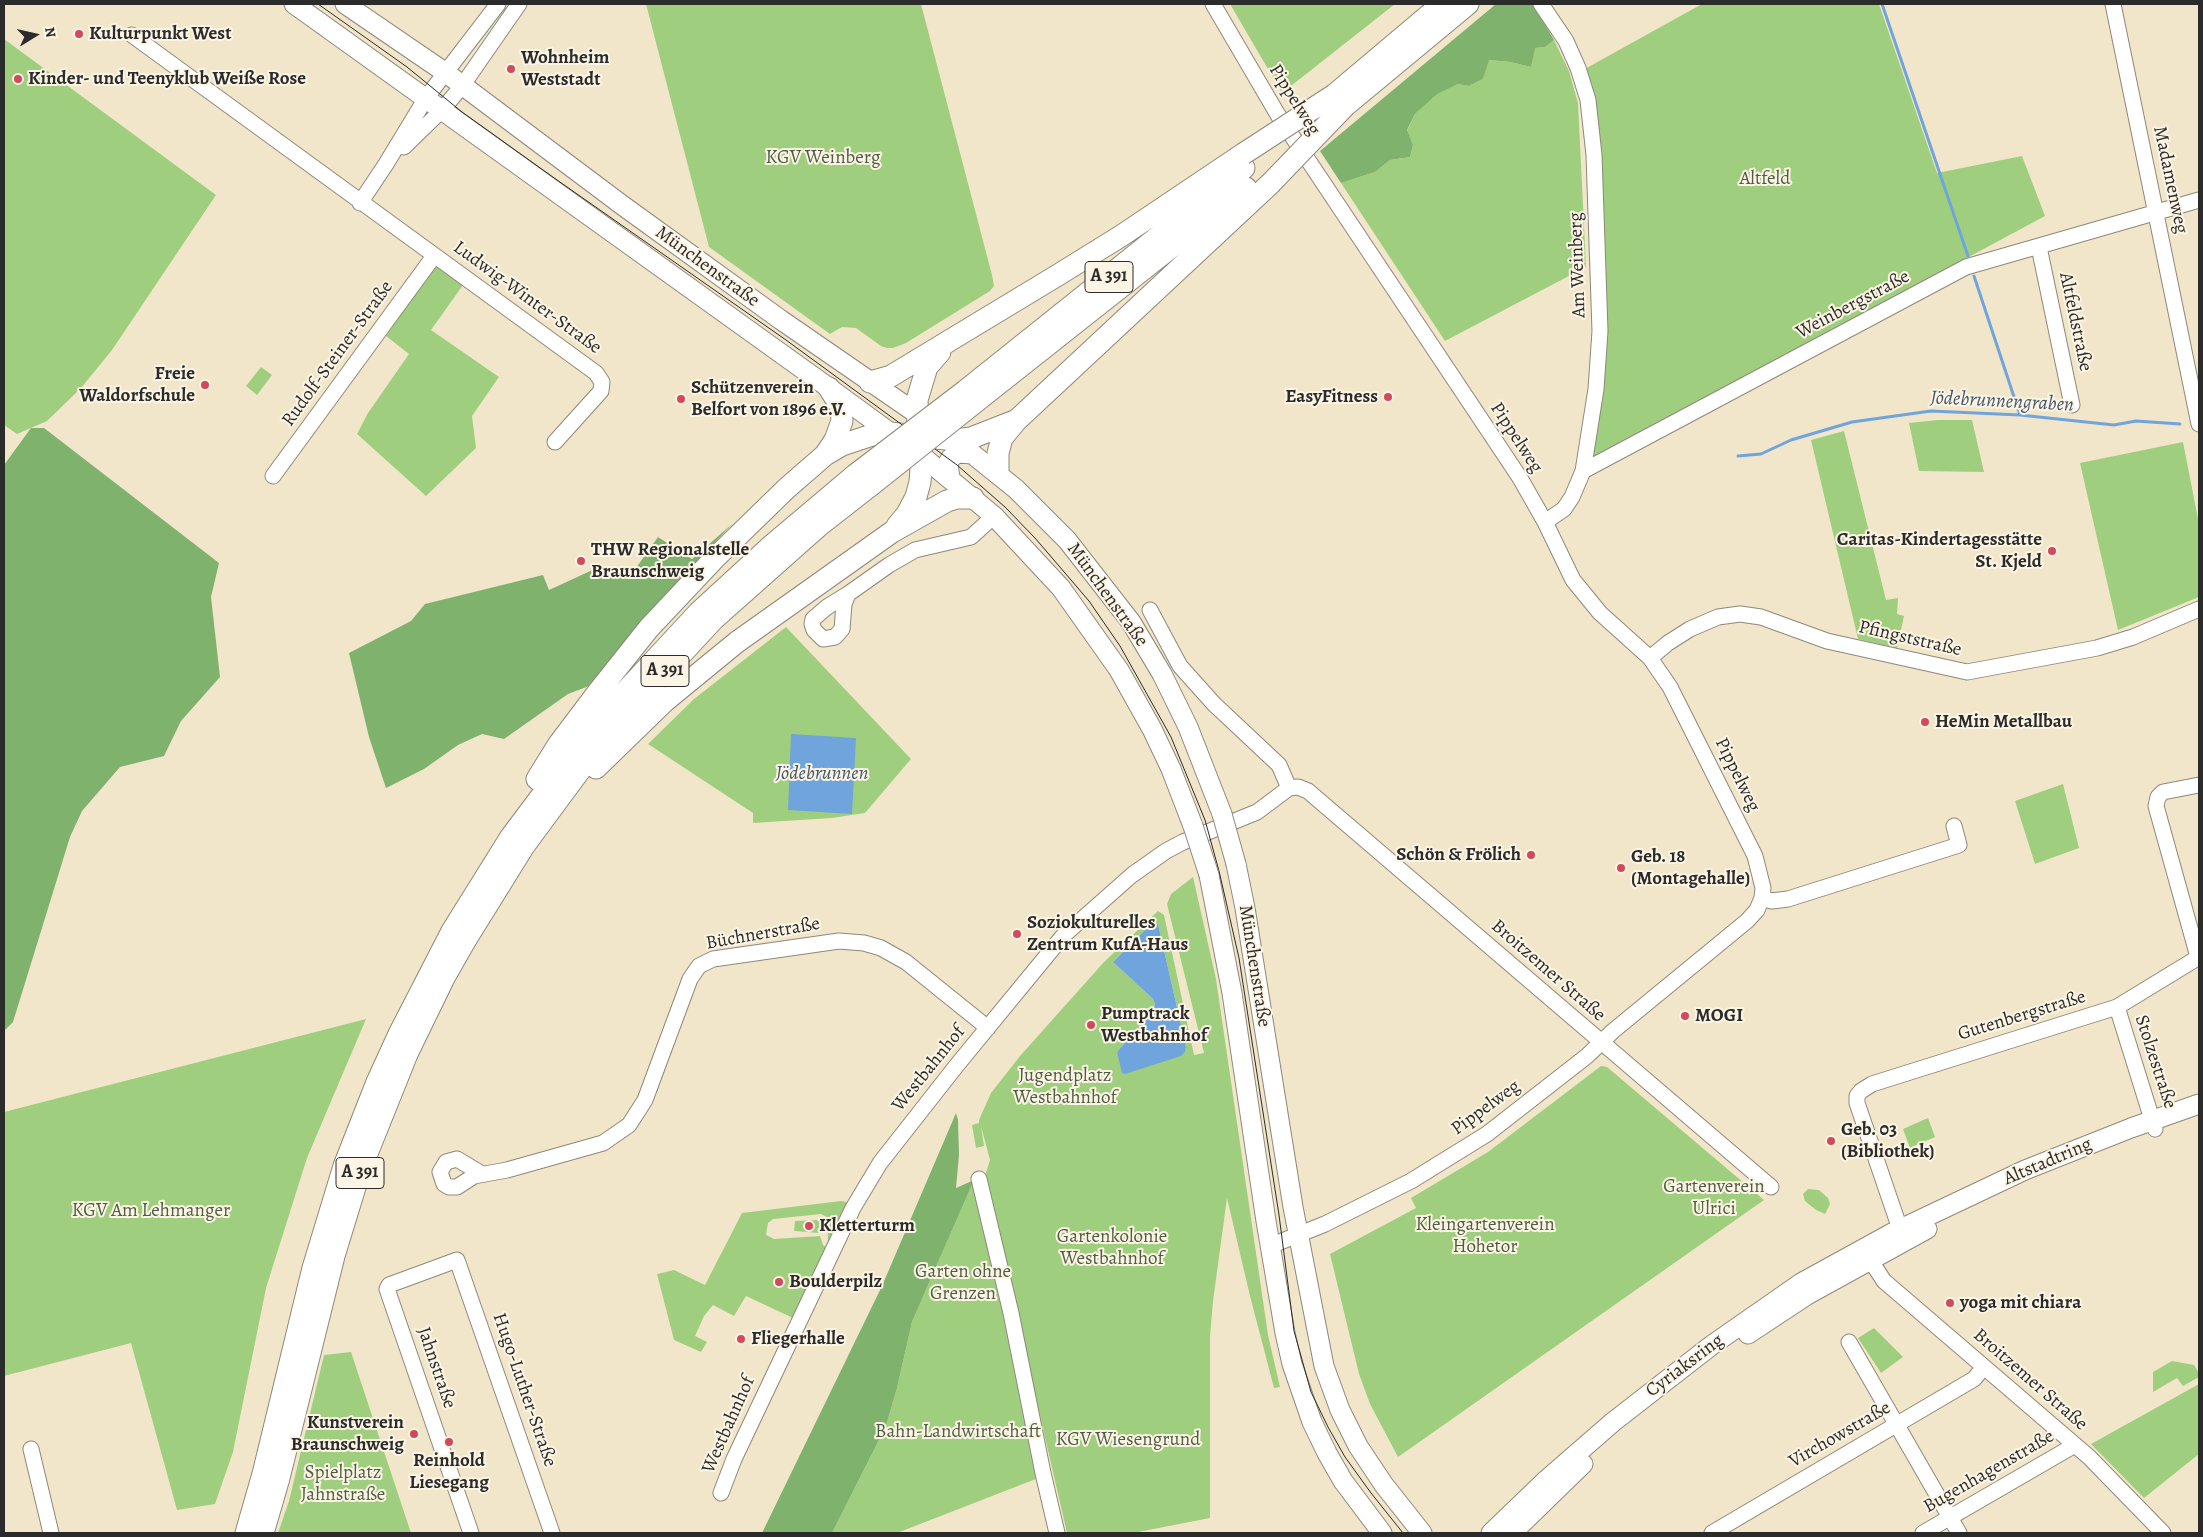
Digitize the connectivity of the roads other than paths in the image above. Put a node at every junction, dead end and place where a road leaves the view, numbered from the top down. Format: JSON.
{"nodes":[{"id":1,"x":294,"y":4,"type":"edge"},
{"id":2,"x":345,"y":4,"type":"edge"},
{"id":3,"x":498,"y":4,"type":"edge"},
{"id":4,"x":519,"y":4,"type":"edge"},
{"id":5,"x":1213,"y":4,"type":"edge"},
{"id":6,"x":1442,"y":4,"type":"edge"},
{"id":7,"x":1468,"y":4,"type":"edge"},
{"id":8,"x":1541,"y":4,"type":"edge"},
{"id":9,"x":2113,"y":4,"type":"edge"},
{"id":10,"x":132,"y":35,"type":"dead end"},
{"id":11,"x":446,"y":73,"type":"junction"},
{"id":12,"x":462,"y":86,"type":"junction"},
{"id":13,"x":426,"y":98,"type":"junction"},
{"id":14,"x":1339,"y":100,"type":"junction"},
{"id":15,"x":442,"y":110,"type":"junction"},
{"id":16,"x":386,"y":164,"type":"junction"},
{"id":17,"x":1257,"y":169,"type":"junction"},
{"id":18,"x":2199,"y":200,"type":"edge"},
{"id":19,"x":360,"y":203,"type":"junction"},
{"id":20,"x":2156,"y":212,"type":"junction"},
{"id":21,"x":2038,"y":247,"type":"junction"},
{"id":22,"x":434,"y":256,"type":"junction"},
{"id":23,"x":948,"y":342,"type":"junction"},
{"id":24,"x":870,"y":382,"type":"junction"},
{"id":25,"x":829,"y":388,"type":"junction"},
{"id":26,"x":2072,"y":405,"type":"dead end"},
{"id":27,"x":1017,"y":420,"type":"junction"},
{"id":28,"x":918,"y":424,"type":"junction"},
{"id":29,"x":2199,"y":424,"type":"edge"},
{"id":30,"x":890,"y":433,"type":"junction"},
{"id":31,"x":955,"y":440,"type":"junction"},
{"id":32,"x":555,"y":442,"type":"dead end"},
{"id":33,"x":973,"y":454,"type":"junction"},
{"id":34,"x":825,"y":455,"type":"junction"},
{"id":35,"x":922,"y":456,"type":"junction"},
{"id":36,"x":1582,"y":471,"type":"junction"},
{"id":37,"x":998,"y":473,"type":"junction"},
{"id":38,"x":273,"y":476,"type":"dead end"},
{"id":39,"x":950,"y":479,"type":"junction"},
{"id":40,"x":973,"y":498,"type":"junction"},
{"id":41,"x":994,"y":516,"type":"junction"},
{"id":42,"x":1545,"y":522,"type":"junction"},
{"id":43,"x":892,"y":532,"type":"junction"},
{"id":44,"x":848,"y":594,"type":"dead end"},
{"id":45,"x":2199,"y":609,"type":"edge"},
{"id":46,"x":1150,"y":610,"type":"dead end"},
{"id":47,"x":1650,"y":658,"type":"junction"},
{"id":48,"x":2199,"y":785,"type":"edge"},
{"id":49,"x":1294,"y":787,"type":"junction"},
{"id":50,"x":1954,"y":826,"type":"dead end"},
{"id":51,"x":489,"y":885,"type":"junction"},
{"id":52,"x":1762,"y":898,"type":"junction"},
{"id":53,"x":2199,"y":957,"type":"edge"},
{"id":54,"x":2117,"y":1007,"type":"junction"},
{"id":55,"x":988,"y":1028,"type":"junction"},
{"id":56,"x":1601,"y":1042,"type":"junction"},
{"id":57,"x":2199,"y":1104,"type":"edge"},
{"id":58,"x":2199,"y":1114,"type":"edge"},
{"id":59,"x":2154,"y":1124,"type":"junction"},
{"id":60,"x":482,"y":1174,"type":"dead end"},
{"id":61,"x":979,"y":1178,"type":"dead end"},
{"id":62,"x":1771,"y":1187,"type":"dead end"},
{"id":63,"x":1298,"y":1236,"type":"junction"},
{"id":64,"x":1902,"y":1236,"type":"junction"},
{"id":65,"x":1270,"y":1246,"type":"junction"},
{"id":66,"x":1866,"y":1255,"type":"junction"},
{"id":67,"x":458,"y":1260,"type":"joint"},
{"id":68,"x":1849,"y":1342,"type":"dead end"},
{"id":69,"x":1984,"y":1367,"type":"junction"},
{"id":70,"x":1896,"y":1426,"type":"junction"},
{"id":71,"x":2075,"y":1445,"type":"junction"},
{"id":72,"x":31,"y":1449,"type":"dead end"},
{"id":73,"x":721,"y":1493,"type":"dead end"},
{"id":74,"x":1949,"y":1518,"type":"junction"},
{"id":75,"x":51,"y":1533,"type":"edge"},
{"id":76,"x":246,"y":1533,"type":"edge"},
{"id":77,"x":263,"y":1533,"type":"edge"},
{"id":78,"x":471,"y":1533,"type":"edge"},
{"id":79,"x":552,"y":1533,"type":"edge"},
{"id":80,"x":1057,"y":1533,"type":"edge"},
{"id":81,"x":1382,"y":1533,"type":"edge"},
{"id":82,"x":1422,"y":1533,"type":"edge"},
{"id":83,"x":1491,"y":1533,"type":"edge"},
{"id":84,"x":1512,"y":1533,"type":"edge"},
{"id":85,"x":1712,"y":1533,"type":"edge"},
{"id":86,"x":1923,"y":1533,"type":"edge"},
{"id":87,"x":1959,"y":1533,"type":"edge"},
{"id":88,"x":2163,"y":1533,"type":"edge"}],
"edges":[{"from":1,"to":13,"type":"main road","name":"Münchenstraße"},
{"from":2,"to":11,"type":"main road","name":"Münchenstraße"},
{"from":3,"to":11,"type":"street"},
{"from":4,"to":12,"type":"street"},
{"from":5,"to":42,"type":"street","name":"Pippelweg"},
{"from":6,"to":14,"type":"highway","number":"A 391"},
{"from":7,"to":14,"type":"highway","number":"A 391"},
{"from":8,"to":36,"type":"street","name":"Am Weinberg"},
{"from":9,"to":20,"type":"street","name":"Madamenweg"},
{"from":10,"to":19,"type":"street","name":"Ludwig-Winter-Straße"},
{"from":11,"to":12,"type":"main road","name":"Münchenstraße"},
{"from":11,"to":13,"type":"street"},
{"from":12,"to":15,"type":"street"},
{"from":12,"to":24,"type":"main road","name":"Münchenstraße"},
{"from":13,"to":15,"type":"main road","name":"Münchenstraße"},
{"from":13,"to":16,"type":"street"},
{"from":14,"to":17,"type":"highway","bridge":true},
{"from":14,"to":17,"type":"highway","number":"A 391","bridge":true},
{"from":15,"to":16,"type":"street"},
{"from":15,"to":25,"type":"main road","name":"Münchenstraße"},
{"from":16,"to":19,"type":"street"},
{"from":17,"to":23,"type":"highway"},
{"from":17,"to":27,"type":"highway"},
{"from":17,"to":51,"type":"highway","number":"A 391","bridge":true},
{"from":18,"to":20,"type":"street","name":"Weinbergstraße"},
{"from":19,"to":22,"type":"street","name":"Ludwig-Winter-Straße"},
{"from":20,"to":21,"type":"street","name":"Weinbergstraße"},
{"from":20,"to":29,"type":"street","name":"Madamenweg"},
{"from":21,"to":26,"type":"street","name":"Altfeldstraße"},
{"from":21,"to":36,"type":"street","name":"Weinbergstraße"},
{"from":22,"to":32,"type":"street","name":"Ludwig-Winter-Straße"},
{"from":22,"to":38,"type":"street","name":"Rudolf-Steiner-Straße"},
{"from":23,"to":24,"type":"highway"},
{"from":23,"to":28,"type":"highway"},
{"from":24,"to":28,"type":"main road","name":"Münchenstraße"},
{"from":25,"to":30,"type":"main road","name":"Münchenstraße"},
{"from":25,"to":34,"type":"highway"},
{"from":27,"to":31,"type":"highway"},
{"from":27,"to":37,"type":"highway"},
{"from":28,"to":30,"type":"highway"},
{"from":28,"to":31,"type":"highway"},
{"from":28,"to":35,"type":"highway"},
{"from":30,"to":34,"type":"highway"},
{"from":30,"to":35,"type":"main road","name":"Münchenstraße"},
{"from":31,"to":33,"type":"main road","name":"Münchenstraße"},
{"from":33,"to":37,"type":"main road","name":"Münchenstraße"},
{"from":33,"to":39,"type":"main road"},
{"from":34,"to":51,"type":"highway"},
{"from":35,"to":39,"type":"main road","name":"Münchenstraße"},
{"from":35,"to":43,"type":"highway"},
{"from":36,"to":42,"type":"street","name":"Am Weinberg"},
{"from":37,"to":63,"type":"main road","name":"Münchenstraße","bridge":true},
{"from":39,"to":40,"type":"main road","name":"Münchenstraße"},
{"from":40,"to":41,"type":"main road","name":"Münchenstraße"},
{"from":40,"to":43,"type":"highway"},
{"from":41,"to":44,"type":"street"},
{"from":41,"to":65,"type":"main road","name":"Münchenstraße","bridge":true},
{"from":42,"to":47,"type":"street","name":"Pippelweg"},
{"from":43,"to":51,"type":"highway"},
{"from":45,"to":47,"type":"street","name":"Pfingststraße"},
{"from":46,"to":49,"type":"street"},
{"from":47,"to":52,"type":"street","name":"Pippelweg"},
{"from":48,"to":53,"type":"street"},
{"from":49,"to":55,"type":"street","name":"Westbahnhof"},
{"from":49,"to":56,"type":"street","name":"Broitzemer Straße"},
{"from":50,"to":52,"type":"street"},
{"from":51,"to":76,"type":"highway","number":"A 391"},
{"from":51,"to":77,"type":"highway","number":"A 391"},
{"from":52,"to":56,"type":"street","name":"Pippelweg"},
{"from":53,"to":54,"type":"street","name":"Gutenbergstraße"},
{"from":54,"to":59,"type":"street","name":"Stolzestraße"},
{"from":54,"to":64,"type":"street","name":"Gutenbergstraße"},
{"from":55,"to":60,"type":"street","name":"Büchnerstraße"},
{"from":55,"to":73,"type":"street","name":"Westbahnhof"},
{"from":56,"to":62,"type":"street","name":"Broitzemer Straße"},
{"from":56,"to":63,"type":"street","name":"Pippelweg"},
{"from":57,"to":59,"type":"main road","name":"Altstadtring"},
{"from":58,"to":59,"type":"main road","name":"Altstadtring"},
{"from":59,"to":64,"type":"main road","name":"Altstadtring"},
{"from":61,"to":80,"type":"street"},
{"from":63,"to":65,"type":"street","name":"Pippelweg"},
{"from":63,"to":82,"type":"main road","name":"Münchenstraße"},
{"from":64,"to":66,"type":"main road","name":"Cyriaksring"},
{"from":65,"to":81,"type":"main road","name":"Münchenstraße"},
{"from":66,"to":69,"type":"street","name":"Broitzemer Straße"},
{"from":66,"to":83,"type":"main road","name":"Cyriaksring"},
{"from":66,"to":84,"type":"main road","name":"Cyriaksring"},
{"from":67,"to":78,"type":"street","name":"Jahnstraße"},
{"from":67,"to":79,"type":"street","name":"Hugo-Luther-Straße"},
{"from":68,"to":70,"type":"street"},
{"from":69,"to":70,"type":"street","name":"Virchowstraße"},
{"from":69,"to":71,"type":"street","name":"Broitzemer Straße"},
{"from":70,"to":74,"type":"street"},
{"from":70,"to":85,"type":"street","name":"Virchowstraße"},
{"from":71,"to":74,"type":"street","name":"Bugenhagenstraße"},
{"from":71,"to":88,"type":"street","name":"Broitzemer Straße"},
{"from":72,"to":75,"type":"street"},
{"from":74,"to":86,"type":"street","name":"Bugenhagenstraße"},
{"from":74,"to":87,"type":"street"}]}
